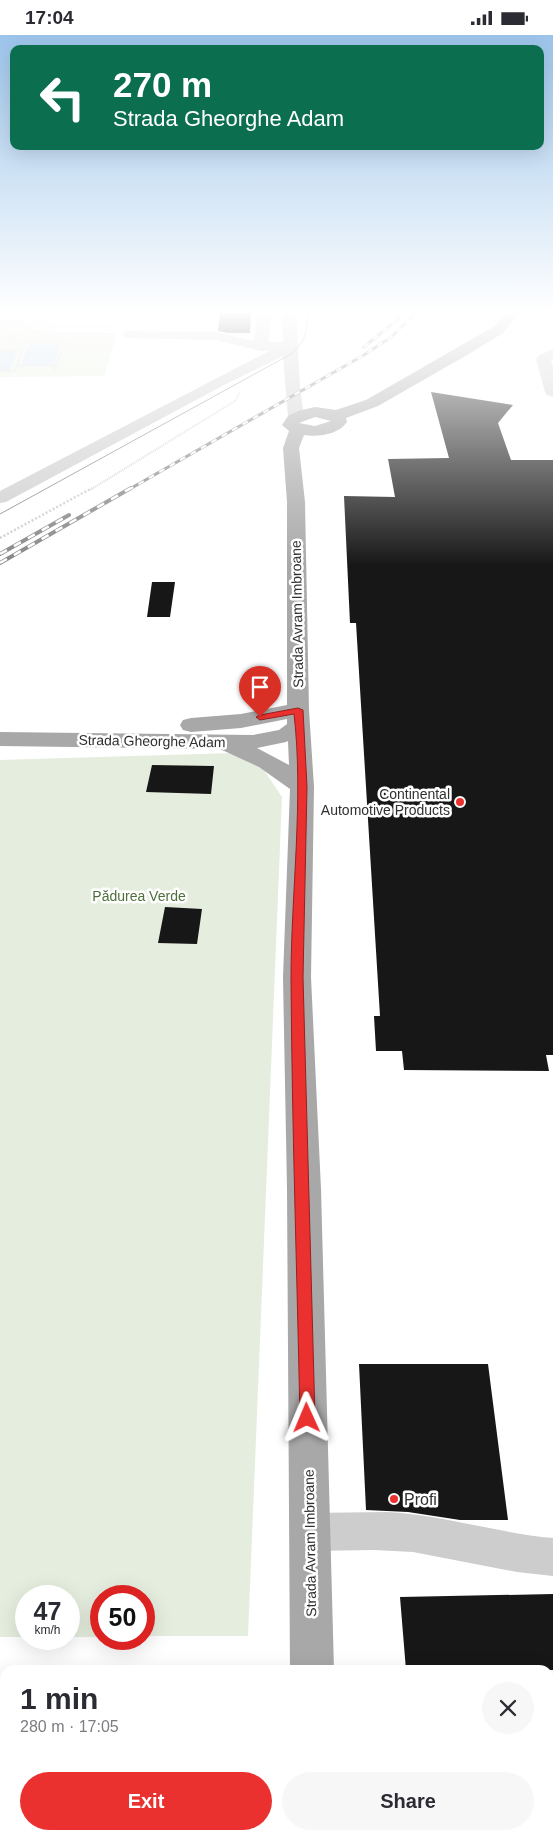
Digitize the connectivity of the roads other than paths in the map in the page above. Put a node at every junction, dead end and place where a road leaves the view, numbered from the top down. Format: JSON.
{"nodes":[{"id":1,"x":189,"y":397,"type":"edge"},
{"id":2,"x":294,"y":397,"type":"edge"},
{"id":3,"x":382,"y":397,"type":"edge"},
{"id":4,"x":336,"y":416,"type":"junction"},
{"id":5,"x":297,"y":417,"type":"junction"},
{"id":6,"x":0,"y":498,"type":"edge"},
{"id":7,"x":299,"y":718,"type":"junction"},
{"id":8,"x":0,"y":725,"type":"edge"},
{"id":9,"x":0,"y":739,"type":"edge"},
{"id":10,"x":221,"y":742,"type":"junction"},
{"id":11,"x":302,"y":787,"type":"junction"},
{"id":12,"x":309,"y":1532,"type":"junction"},
{"id":13,"x":553,"y":1557,"type":"edge"},
{"id":14,"x":312,"y":1665,"type":"edge"}],
"edges":[{"from":1,"to":6,"type":"street"},
{"from":2,"to":5,"type":"street","name":"Strada Avram Imbroane"},
{"from":3,"to":4,"type":"main road"},
{"from":4,"to":5,"type":"main road"},
{"from":4,"to":5,"type":"main road"},
{"from":5,"to":7,"type":"main road","name":"Strada Avram Imbroane"},
{"from":7,"to":8,"type":"main road","name":"Strada Gheorghe Adam"},
{"from":7,"to":10,"type":"main road","name":"Strada Gheorghe Adam"},
{"from":7,"to":11,"type":"main road","name":"Strada Avram Imbroane"},
{"from":9,"to":10,"type":"main road","name":"Strada Gheorghe Adam"},
{"from":10,"to":11,"type":"main road"},
{"from":11,"to":12,"type":"main road","name":"Strada Avram Imbroane"},
{"from":12,"to":13,"type":"street"},
{"from":12,"to":14,"type":"main road","name":"Strada Avram Imbroane"}]}
